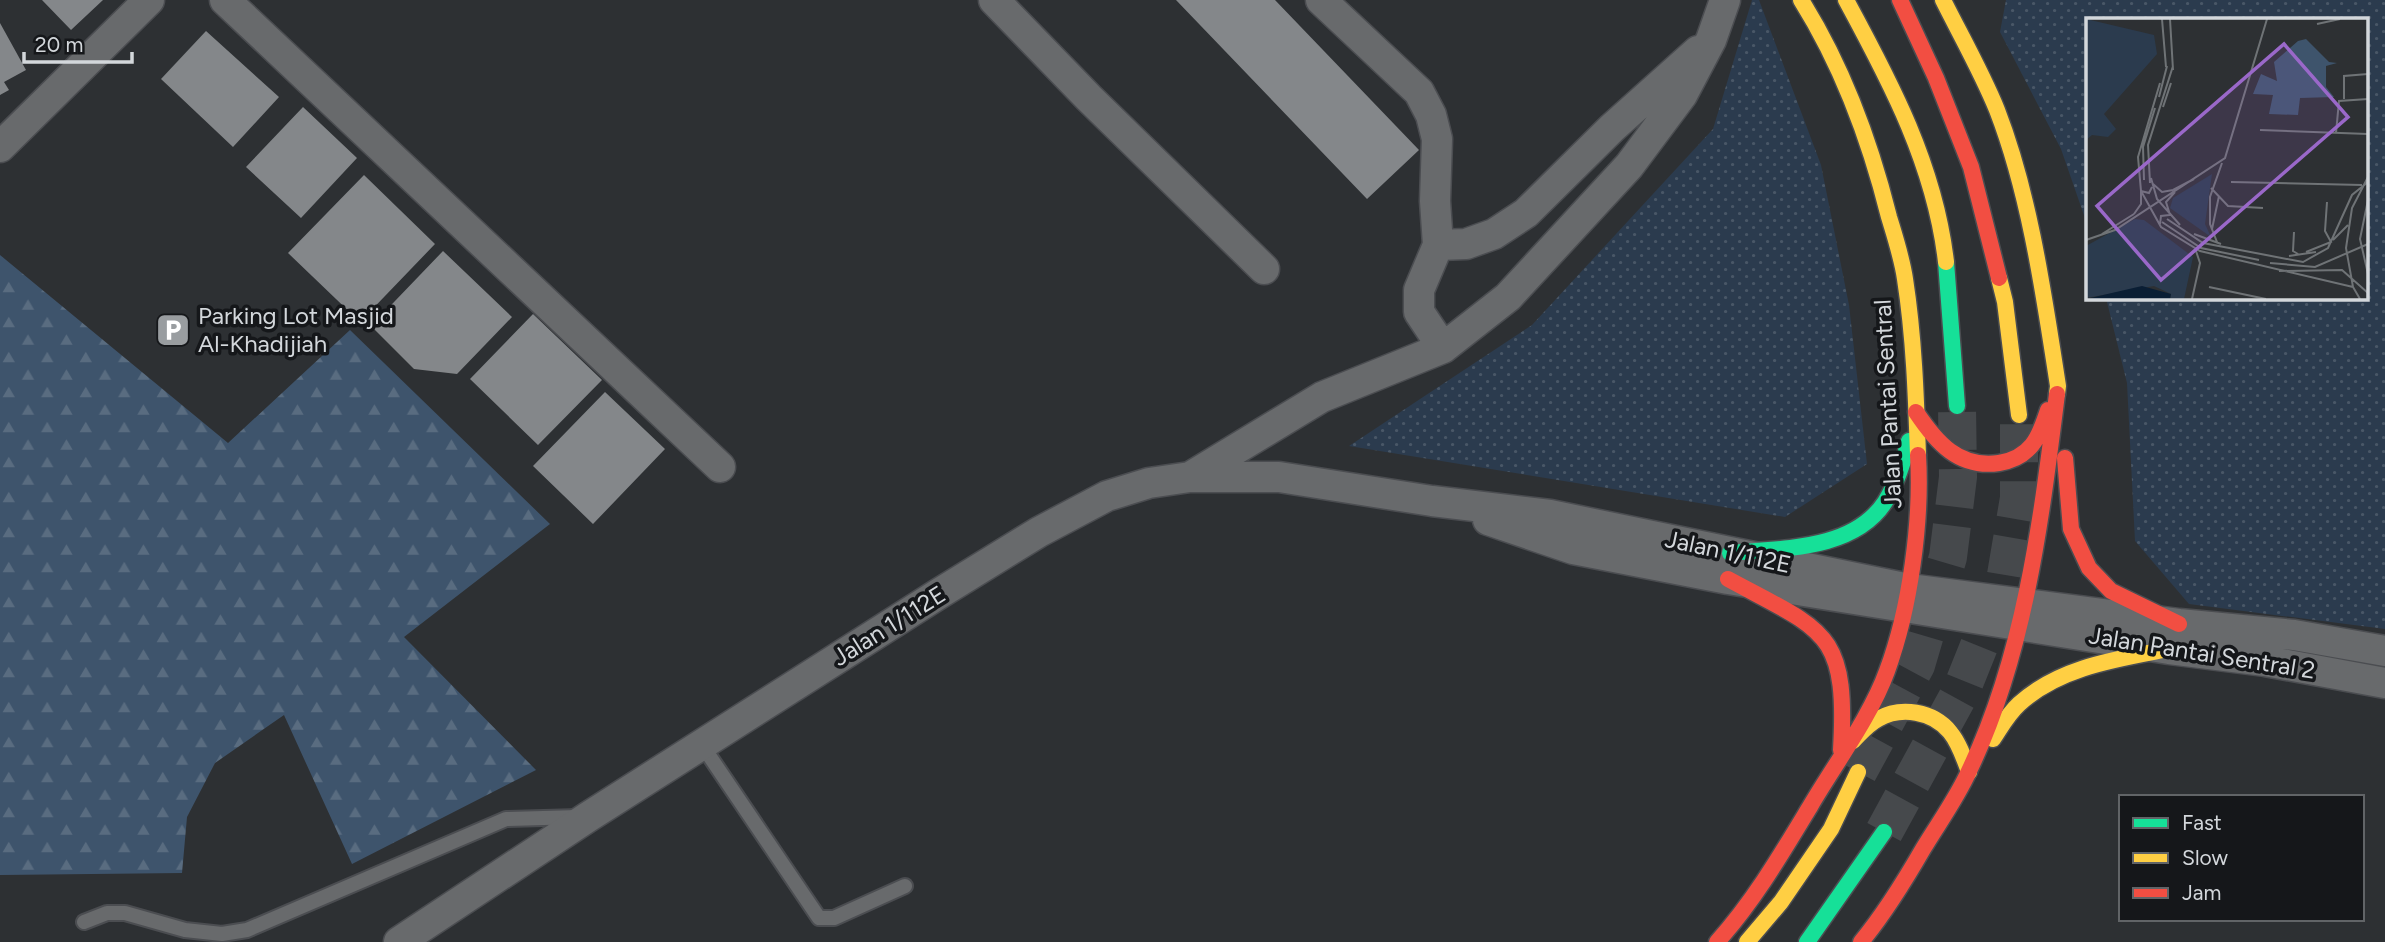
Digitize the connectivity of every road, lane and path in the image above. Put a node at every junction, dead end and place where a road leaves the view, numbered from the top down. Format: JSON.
{"nodes":[{"id":1,"x":149,"y":0,"type":"edge"},
{"id":2,"x":225,"y":0,"type":"edge"},
{"id":3,"x":994,"y":0,"type":"edge"},
{"id":4,"x":1321,"y":0,"type":"edge"},
{"id":5,"x":1725,"y":0,"type":"edge"},
{"id":6,"x":1801,"y":0,"type":"edge"},
{"id":7,"x":1846,"y":0,"type":"edge"},
{"id":8,"x":1900,"y":0,"type":"edge"},
{"id":9,"x":1949,"y":6,"type":"edge"},
{"id":10,"x":1711,"y":40,"type":"junction"},
{"id":11,"x":0,"y":146,"type":"edge"},
{"id":12,"x":1438,"y":245,"type":"junction"},
{"id":13,"x":1264,"y":269,"type":"dead end"},
{"id":14,"x":1443,"y":348,"type":"junction"},
{"id":15,"x":2058,"y":386,"type":"junction"},
{"id":16,"x":1957,"y":406,"type":"tunnel mouth"},
{"id":17,"x":1916,"y":412,"type":"junction"},
{"id":18,"x":2019,"y":415,"type":"tunnel mouth"},
{"id":19,"x":720,"y":467,"type":"dead end"},
{"id":20,"x":1190,"y":477,"type":"junction"},
{"id":21,"x":1729,"y":566,"type":"junction"},
{"id":22,"x":1908,"y":599,"type":"junction"},
{"id":23,"x":2021,"y":614,"type":"junction"},
{"id":24,"x":2174,"y":636,"type":"junction"},
{"id":25,"x":2385,"y":650,"type":"edge"},
{"id":26,"x":2385,"y":683,"type":"edge"},
{"id":27,"x":702,"y":745,"type":"junction"},
{"id":28,"x":1841,"y":752,"type":"junction"},
{"id":29,"x":1858,"y":772,"type":"tunnel mouth"},
{"id":30,"x":1969,"y":772,"type":"junction"},
{"id":31,"x":587,"y":817,"type":"junction"},
{"id":32,"x":1884,"y":832,"type":"tunnel mouth"},
{"id":33,"x":905,"y":886,"type":"dead end"},
{"id":34,"x":84,"y":922,"type":"dead end"},
{"id":35,"x":399,"y":942,"type":"edge"},
{"id":36,"x":1717,"y":942,"type":"edge"},
{"id":37,"x":1747,"y":942,"type":"edge"},
{"id":38,"x":1807,"y":942,"type":"edge"},
{"id":39,"x":1861,"y":942,"type":"edge"}],
"edges":[{"from":1,"to":11,"type":"street"},
{"from":2,"to":19,"type":"street"},
{"from":3,"to":13,"type":"street"},
{"from":4,"to":12,"type":"street"},
{"from":5,"to":10,"type":"street"},
{"from":6,"to":17,"type":"main road","name":"Jalan Pantai Sentral"},
{"from":7,"to":16,"type":"main road"},
{"from":8,"to":18,"type":"main road"},
{"from":9,"to":15,"type":"main road"},
{"from":10,"to":12,"type":"street"},
{"from":10,"to":14,"type":"street"},
{"from":12,"to":14,"type":"street"},
{"from":14,"to":20,"type":"street"},
{"from":15,"to":17,"type":"main road"},
{"from":15,"to":23,"type":"main road"},
{"from":15,"to":24,"type":"main road"},
{"from":17,"to":21,"type":"main road"},
{"from":17,"to":22,"type":"main road","name":"Jalan Pantai Sentral"},
{"from":20,"to":21,"type":"street","name":"Jalan 1/112E"},
{"from":20,"to":27,"type":"street","name":"Jalan 1/112E"},
{"from":21,"to":22,"type":"street","name":"Jalan 1/112E"},
{"from":21,"to":28,"type":"main road"},
{"from":22,"to":23,"type":"street","name":"Jalan 1/112E"},
{"from":22,"to":28,"type":"main road","name":"Jalan Pantai Sentral"},
{"from":23,"to":24,"type":"street","name":"Jalan Pantai Sentral 2"},
{"from":23,"to":30,"type":"main road"},
{"from":24,"to":25,"type":"street","name":"Jalan Pantai Sentral 2"},
{"from":24,"to":26,"type":"street","name":"Jalan Pantai Sentral 2"},
{"from":24,"to":30,"type":"main road"},
{"from":27,"to":31,"type":"street","name":"Jalan 1/112E"},
{"from":27,"to":33,"type":"lane"},
{"from":28,"to":30,"type":"main road"},
{"from":28,"to":36,"type":"main road","name":"Jalan Pantai Sentral"},
{"from":29,"to":37,"type":"main road"},
{"from":30,"to":39,"type":"main road"},
{"from":31,"to":34,"type":"lane"},
{"from":31,"to":35,"type":"street","name":"Jalan 1/112E"},
{"from":32,"to":38,"type":"main road"}]}
